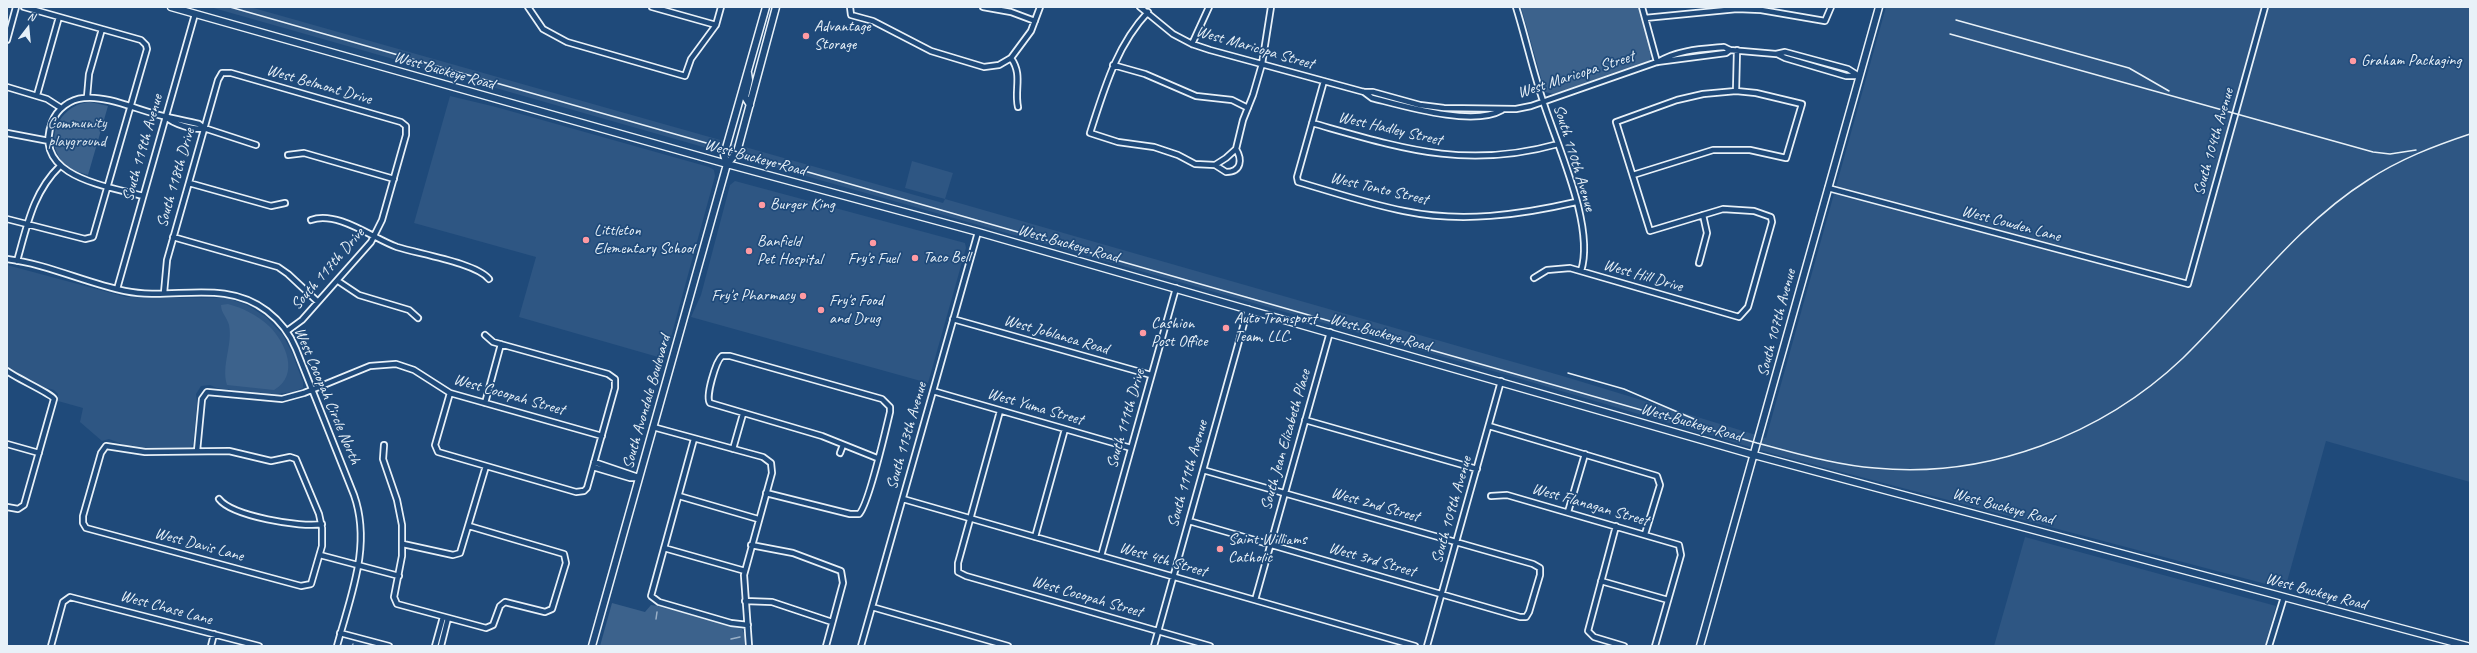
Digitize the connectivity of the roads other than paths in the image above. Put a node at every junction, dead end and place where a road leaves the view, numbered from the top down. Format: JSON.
{"nodes":[{"id":1,"x":16,"y":7,"type":"edge"},
{"id":2,"x":24,"y":7,"type":"edge"},
{"id":3,"x":171,"y":7,"type":"edge"},
{"id":4,"x":528,"y":7,"type":"edge"},
{"id":5,"x":652,"y":7,"type":"edge"},
{"id":6,"x":721,"y":7,"type":"edge"},
{"id":7,"x":766,"y":7,"type":"edge"},
{"id":8,"x":776,"y":7,"type":"edge"},
{"id":9,"x":850,"y":7,"type":"edge"},
{"id":10,"x":983,"y":7,"type":"edge"},
{"id":11,"x":1040,"y":7,"type":"edge"},
{"id":12,"x":1140,"y":7,"type":"edge"},
{"id":13,"x":1209,"y":7,"type":"edge"},
{"id":14,"x":1271,"y":7,"type":"edge"},
{"id":15,"x":1516,"y":7,"type":"edge"},
{"id":16,"x":1642,"y":7,"type":"edge"},
{"id":17,"x":1831,"y":7,"type":"edge"},
{"id":18,"x":1879,"y":7,"type":"edge"},
{"id":19,"x":2265,"y":7,"type":"edge"},
{"id":20,"x":1148,"y":10,"type":"edge"},
{"id":21,"x":195,"y":14,"type":"junction"},
{"id":22,"x":59,"y":17,"type":"junction"},
{"id":23,"x":1645,"y":18,"type":"junction"},
{"id":24,"x":1035,"y":21,"type":"junction"},
{"id":25,"x":716,"y":25,"type":"junction"},
{"id":26,"x":102,"y":29,"type":"junction"},
{"id":27,"x":7,"y":40,"type":"edge"},
{"id":28,"x":1192,"y":44,"type":"junction"},
{"id":29,"x":1737,"y":50,"type":"junction"},
{"id":30,"x":1011,"y":58,"type":"junction"},
{"id":31,"x":1657,"y":62,"type":"junction"},
{"id":32,"x":1262,"y":64,"type":"junction"},
{"id":33,"x":1113,"y":65,"type":"junction"},
{"id":34,"x":748,"y":69,"type":"junction"},
{"id":35,"x":222,"y":73,"type":"joint"},
{"id":36,"x":1859,"y":76,"type":"junction"},
{"id":37,"x":1324,"y":81,"type":"junction"},
{"id":38,"x":7,"y":87,"type":"edge"},
{"id":39,"x":1736,"y":92,"type":"junction"},
{"id":40,"x":37,"y":95,"type":"junction"},
{"id":41,"x":87,"y":97,"type":"junction"},
{"id":42,"x":1543,"y":102,"type":"junction"},
{"id":43,"x":750,"y":105,"type":"junction"},
{"id":44,"x":131,"y":107,"type":"junction"},
{"id":45,"x":1018,"y":107,"type":"dead end"},
{"id":46,"x":61,"y":108,"type":"junction"},
{"id":47,"x":1248,"y":108,"type":"junction"},
{"id":48,"x":166,"y":117,"type":"junction"},
{"id":49,"x":1312,"y":123,"type":"junction"},
{"id":50,"x":406,"y":126,"type":"joint"},
{"id":51,"x":204,"y":128,"type":"junction"},
{"id":52,"x":7,"y":133,"type":"edge"},
{"id":53,"x":49,"y":142,"type":"junction"},
{"id":54,"x":1558,"y":144,"type":"junction"},
{"id":55,"x":256,"y":145,"type":"dead end"},
{"id":56,"x":1236,"y":149,"type":"junction"},
{"id":57,"x":288,"y":155,"type":"dead end"},
{"id":58,"x":727,"y":164,"type":"junction"},
{"id":59,"x":1215,"y":165,"type":"junction"},
{"id":60,"x":60,"y":166,"type":"junction"},
{"id":61,"x":1633,"y":175,"type":"junction"},
{"id":62,"x":394,"y":179,"type":"junction"},
{"id":63,"x":188,"y":183,"type":"junction"},
{"id":64,"x":108,"y":186,"type":"junction"},
{"id":65,"x":1828,"y":188,"type":"junction"},
{"id":66,"x":143,"y":196,"type":"junction"},
{"id":67,"x":1576,"y":202,"type":"junction"},
{"id":68,"x":285,"y":204,"type":"dead end"},
{"id":69,"x":1703,"y":214,"type":"junction"},
{"id":70,"x":7,"y":219,"type":"edge"},
{"id":71,"x":311,"y":220,"type":"dead end"},
{"id":72,"x":28,"y":223,"type":"junction"},
{"id":73,"x":978,"y":232,"type":"junction"},
{"id":74,"x":375,"y":236,"type":"junction"},
{"id":75,"x":173,"y":237,"type":"junction"},
{"id":76,"x":7,"y":259,"type":"edge"},
{"id":77,"x":17,"y":261,"type":"junction"},
{"id":78,"x":1699,"y":263,"type":"dead end"},
{"id":79,"x":1581,"y":271,"type":"junction"},
{"id":80,"x":1534,"y":278,"type":"dead end"},
{"id":81,"x":489,"y":279,"type":"dead end"},
{"id":82,"x":338,"y":281,"type":"junction"},
{"id":83,"x":2188,"y":284,"type":"joint"},
{"id":84,"x":1176,"y":288,"type":"junction"},
{"id":85,"x":117,"y":289,"type":"junction"},
{"id":86,"x":164,"y":293,"type":"junction"},
{"id":87,"x":318,"y":302,"type":"junction"},
{"id":88,"x":1248,"y":309,"type":"junction"},
{"id":89,"x":418,"y":318,"type":"dead end"},
{"id":90,"x":953,"y":319,"type":"junction"},
{"id":91,"x":287,"y":331,"type":"junction"},
{"id":92,"x":1330,"y":332,"type":"junction"},
{"id":93,"x":484,"y":335,"type":"dead end"},
{"id":94,"x":501,"y":344,"type":"junction"},
{"id":95,"x":7,"y":371,"type":"edge"},
{"id":96,"x":1151,"y":375,"type":"junction"},
{"id":97,"x":1501,"y":382,"type":"junction"},
{"id":98,"x":312,"y":390,"type":"junction"},
{"id":99,"x":450,"y":392,"type":"junction"},
{"id":100,"x":933,"y":392,"type":"junction"},
{"id":101,"x":485,"y":403,"type":"junction"},
{"id":102,"x":1000,"y":411,"type":"junction"},
{"id":103,"x":743,"y":414,"type":"junction"},
{"id":104,"x":1305,"y":420,"type":"junction"},
{"id":105,"x":1489,"y":426,"type":"junction"},
{"id":106,"x":653,"y":427,"type":"junction"},
{"id":107,"x":1065,"y":429,"type":"junction"},
{"id":108,"x":602,"y":436,"type":"junction"},
{"id":109,"x":694,"y":439,"type":"junction"},
{"id":110,"x":7,"y":444,"type":"edge"},
{"id":111,"x":384,"y":444,"type":"dead end"},
{"id":112,"x":843,"y":445,"type":"junction"},
{"id":113,"x":1131,"y":448,"type":"junction"},
{"id":114,"x":733,"y":449,"type":"junction"},
{"id":115,"x":197,"y":451,"type":"junction"},
{"id":116,"x":39,"y":453,"type":"junction"},
{"id":117,"x":840,"y":453,"type":"dead end"},
{"id":118,"x":1585,"y":454,"type":"junction"},
{"id":119,"x":1754,"y":455,"type":"junction"},
{"id":120,"x":878,"y":458,"type":"junction"},
{"id":121,"x":594,"y":465,"type":"junction"},
{"id":122,"x":486,"y":466,"type":"junction"},
{"id":123,"x":1477,"y":468,"type":"junction"},
{"id":124,"x":1203,"y":470,"type":"junction"},
{"id":125,"x":639,"y":478,"type":"junction"},
{"id":126,"x":766,"y":493,"type":"junction"},
{"id":127,"x":1285,"y":493,"type":"junction"},
{"id":128,"x":679,"y":496,"type":"junction"},
{"id":129,"x":1491,"y":496,"type":"dead end"},
{"id":130,"x":219,"y":499,"type":"dead end"},
{"id":131,"x":903,"y":499,"type":"junction"},
{"id":132,"x":7,"y":507,"type":"edge"},
{"id":133,"x":1568,"y":512,"type":"junction"},
{"id":134,"x":758,"y":518,"type":"junction"},
{"id":135,"x":970,"y":519,"type":"junction"},
{"id":136,"x":1189,"y":521,"type":"junction"},
{"id":137,"x":322,"y":524,"type":"junction"},
{"id":138,"x":469,"y":526,"type":"junction"},
{"id":139,"x":1616,"y":526,"type":"junction"},
{"id":140,"x":1645,"y":534,"type":"junction"},
{"id":141,"x":1035,"y":537,"type":"junction"},
{"id":142,"x":1457,"y":542,"type":"junction"},
{"id":143,"x":403,"y":544,"type":"junction"},
{"id":144,"x":1270,"y":544,"type":"junction"},
{"id":145,"x":751,"y":545,"type":"junction"},
{"id":146,"x":664,"y":548,"type":"junction"},
{"id":147,"x":320,"y":555,"type":"junction"},
{"id":148,"x":1101,"y":556,"type":"junction"},
{"id":149,"x":358,"y":566,"type":"junction"},
{"id":150,"x":745,"y":570,"type":"junction"},
{"id":151,"x":399,"y":576,"type":"junction"},
{"id":152,"x":1173,"y":577,"type":"junction"},
{"id":153,"x":1601,"y":581,"type":"junction"},
{"id":154,"x":1442,"y":594,"type":"junction"},
{"id":155,"x":2284,"y":597,"type":"junction"},
{"id":156,"x":1255,"y":600,"type":"junction"},
{"id":157,"x":1668,"y":600,"type":"junction"},
{"id":158,"x":745,"y":601,"type":"junction"},
{"id":159,"x":872,"y":607,"type":"junction"},
{"id":160,"x":1526,"y":617,"type":"joint"},
{"id":161,"x":446,"y":618,"type":"junction"},
{"id":162,"x":832,"y":622,"type":"junction"},
{"id":163,"x":748,"y":624,"type":"junction"},
{"id":164,"x":1158,"y":631,"type":"junction"},
{"id":165,"x":340,"y":633,"type":"junction"},
{"id":166,"x":214,"y":634,"type":"junction"},
{"id":167,"x":51,"y":646,"type":"edge"},
{"id":168,"x":211,"y":646,"type":"edge"},
{"id":169,"x":259,"y":646,"type":"edge"},
{"id":170,"x":337,"y":646,"type":"edge"},
{"id":171,"x":389,"y":646,"type":"edge"},
{"id":172,"x":436,"y":646,"type":"edge"},
{"id":173,"x":441,"y":646,"type":"edge"},
{"id":174,"x":592,"y":646,"type":"edge"},
{"id":175,"x":750,"y":646,"type":"edge"},
{"id":176,"x":826,"y":646,"type":"edge"},
{"id":177,"x":861,"y":646,"type":"edge"},
{"id":178,"x":1008,"y":646,"type":"edge"},
{"id":179,"x":1154,"y":646,"type":"edge"},
{"id":180,"x":1210,"y":646,"type":"edge"},
{"id":181,"x":1415,"y":646,"type":"edge"},
{"id":182,"x":1427,"y":646,"type":"edge"},
{"id":183,"x":1624,"y":646,"type":"edge"},
{"id":184,"x":1655,"y":646,"type":"edge"},
{"id":185,"x":1700,"y":646,"type":"edge"},
{"id":186,"x":2269,"y":646,"type":"edge"},
{"id":187,"x":2467,"y":646,"type":"edge"}],
"edges":[{"from":1,"to":27,"type":"street"},
{"from":2,"to":22,"type":"street"},
{"from":3,"to":21,"type":"main road","name":"West Buckeye Road"},
{"from":4,"to":25,"type":"street"},
{"from":5,"to":25,"type":"street"},
{"from":6,"to":25,"type":"street"},
{"from":7,"to":34,"type":"main road","name":"South Avondale Boulevard"},
{"from":8,"to":43,"type":"main road","name":"South Avondale Boulevard"},
{"from":9,"to":30,"type":"street"},
{"from":10,"to":24,"type":"street"},
{"from":11,"to":24,"type":"street"},
{"from":12,"to":20,"type":"street","name":"West Maricopa Street"},
{"from":13,"to":28,"type":"street"},
{"from":14,"to":32,"type":"street"},
{"from":15,"to":42,"type":"street","name":"South 110th Avenue"},
{"from":16,"to":23,"type":"street"},
{"from":17,"to":23,"type":"street"},
{"from":18,"to":36,"type":"main road","name":"South 107th Avenue"},
{"from":19,"to":83,"type":"street","name":"South 104th Avenue"},
{"from":20,"to":28,"type":"street","name":"West Maricopa Street"},
{"from":20,"to":33,"type":"street"},
{"from":21,"to":48,"type":"street","name":"South 119th Avenue"},
{"from":21,"to":58,"type":"main road","name":"West Buckeye Road"},
{"from":22,"to":26,"type":"street"},
{"from":22,"to":40,"type":"street"},
{"from":23,"to":31,"type":"street"},
{"from":24,"to":30,"type":"street"},
{"from":26,"to":41,"type":"street"},
{"from":26,"to":44,"type":"street"},
{"from":28,"to":32,"type":"street","name":"West Maricopa Street"},
{"from":29,"to":31,"type":"street","name":"West Maricopa Street"},
{"from":29,"to":36,"type":"street","name":"West Maricopa Street"},
{"from":29,"to":39,"type":"street"},
{"from":30,"to":45,"type":"street"},
{"from":31,"to":42,"type":"street","name":"West Maricopa Street"},
{"from":32,"to":37,"type":"street","name":"West Maricopa Street"},
{"from":32,"to":47,"type":"street"},
{"from":33,"to":47,"type":"street"},
{"from":33,"to":59,"type":"street"},
{"from":34,"to":43,"type":"main road"},
{"from":34,"to":58,"type":"main road","name":"South Avondale Boulevard"},
{"from":35,"to":50,"type":"street","name":"West Belmont Drive"},
{"from":35,"to":51,"type":"street","name":"South 118th Drive"},
{"from":36,"to":65,"type":"main road","name":"South 107th Avenue"},
{"from":37,"to":42,"type":"street","name":"West Maricopa Street"},
{"from":37,"to":49,"type":"street"},
{"from":38,"to":40,"type":"street"},
{"from":39,"to":61,"type":"street"},
{"from":39,"to":61,"type":"street"},
{"from":40,"to":46,"type":"street"},
{"from":41,"to":44,"type":"street"},
{"from":41,"to":46,"type":"street"},
{"from":42,"to":54,"type":"street","name":"South 110th Avenue"},
{"from":43,"to":58,"type":"main road","name":"South Avondale Boulevard"},
{"from":44,"to":48,"type":"street"},
{"from":44,"to":64,"type":"street"},
{"from":46,"to":53,"type":"street"},
{"from":47,"to":56,"type":"street"},
{"from":48,"to":51,"type":"street"},
{"from":48,"to":66,"type":"street","name":"South 119th Avenue"},
{"from":49,"to":54,"type":"street","name":"West Hadley Street"},
{"from":49,"to":67,"type":"street","name":"West Tonto Street"},
{"from":50,"to":62,"type":"street","name":"South 117th Drive"},
{"from":51,"to":55,"type":"street"},
{"from":51,"to":63,"type":"street","name":"South 118th Drive"},
{"from":52,"to":53,"type":"street"},
{"from":53,"to":60,"type":"street"},
{"from":54,"to":67,"type":"street","name":"South 110th Avenue"},
{"from":56,"to":59,"type":"street"},
{"from":56,"to":59,"type":"street"},
{"from":57,"to":62,"type":"street"},
{"from":58,"to":73,"type":"main road","name":"West Buckeye Road"},
{"from":58,"to":106,"type":"main road","name":"South Avondale Boulevard"},
{"from":60,"to":64,"type":"street"},
{"from":60,"to":72,"type":"street"},
{"from":61,"to":69,"type":"street"},
{"from":62,"to":74,"type":"street","name":"South 117th Drive"},
{"from":63,"to":68,"type":"street"},
{"from":63,"to":75,"type":"street","name":"South 118th Drive"},
{"from":64,"to":66,"type":"street"},
{"from":64,"to":72,"type":"street"},
{"from":65,"to":83,"type":"street","name":"West Cowden Lane"},
{"from":65,"to":119,"type":"main road","name":"South 107th Avenue"},
{"from":66,"to":85,"type":"street","name":"South 119th Avenue"},
{"from":67,"to":79,"type":"street","name":"South 110th Avenue"},
{"from":69,"to":78,"type":"street"},
{"from":69,"to":79,"type":"street","name":"West Hill Drive"},
{"from":70,"to":72,"type":"street"},
{"from":71,"to":74,"type":"street"},
{"from":72,"to":77,"type":"street"},
{"from":73,"to":84,"type":"main road","name":"West Buckeye Road"},
{"from":73,"to":90,"type":"street","name":"South 113th Avenue"},
{"from":74,"to":81,"type":"street"},
{"from":74,"to":82,"type":"street","name":"South 117th Drive"},
{"from":75,"to":86,"type":"street","name":"South 118th Drive"},
{"from":75,"to":87,"type":"street"},
{"from":76,"to":77,"type":"street","name":"West Cocopah Circle North"},
{"from":77,"to":85,"type":"street","name":"West Cocopah Circle North"},
{"from":79,"to":80,"type":"street","name":"West Hill Drive"},
{"from":82,"to":87,"type":"street","name":"South 117th Drive"},
{"from":82,"to":89,"type":"street"},
{"from":84,"to":88,"type":"main road","name":"West Buckeye Road"},
{"from":84,"to":96,"type":"street","name":"South 111th Drive"},
{"from":85,"to":86,"type":"street","name":"West Cocopah Circle North"},
{"from":86,"to":91,"type":"street","name":"West Cocopah Circle North"},
{"from":87,"to":91,"type":"street","name":"South 117th Drive"},
{"from":88,"to":92,"type":"main road","name":"West Buckeye Road"},
{"from":88,"to":124,"type":"street","name":"South 111th Avenue"},
{"from":90,"to":96,"type":"street","name":"West Joblanca Road"},
{"from":90,"to":100,"type":"street","name":"South 113th Avenue"},
{"from":91,"to":98,"type":"street","name":"West Cocopah Circle North"},
{"from":92,"to":97,"type":"main road","name":"West Buckeye Road"},
{"from":92,"to":104,"type":"street","name":"South Jean Elizabeth Place"},
{"from":93,"to":94,"type":"street"},
{"from":94,"to":101,"type":"street"},
{"from":94,"to":108,"type":"street"},
{"from":95,"to":116,"type":"street"},
{"from":96,"to":113,"type":"street","name":"South 111th Drive"},
{"from":97,"to":105,"type":"street","name":"South 109th Avenue"},
{"from":97,"to":119,"type":"main road","name":"West Buckeye Road"},
{"from":98,"to":99,"type":"street","name":"West Cocopah Street"},
{"from":98,"to":115,"type":"street","name":"West Cocopah Street"},
{"from":98,"to":149,"type":"street","name":"West Cocopah Circle North"},
{"from":99,"to":101,"type":"street","name":"West Cocopah Street"},
{"from":99,"to":122,"type":"street"},
{"from":100,"to":102,"type":"street","name":"West Yuma Street"},
{"from":100,"to":131,"type":"street","name":"South 113th Avenue"},
{"from":101,"to":108,"type":"street","name":"West Cocopah Street"},
{"from":102,"to":107,"type":"street","name":"West Yuma Street"},
{"from":102,"to":135,"type":"street"},
{"from":103,"to":112,"type":"street"},
{"from":103,"to":114,"type":"street"},
{"from":103,"to":120,"type":"street"},
{"from":104,"to":123,"type":"street"},
{"from":104,"to":127,"type":"street","name":"South Jean Elizabeth Place"},
{"from":105,"to":118,"type":"street"},
{"from":105,"to":123,"type":"street","name":"South 109th Avenue"},
{"from":106,"to":109,"type":"street"},
{"from":106,"to":125,"type":"main road","name":"South Avondale Boulevard"},
{"from":107,"to":113,"type":"street","name":"West Yuma Street"},
{"from":107,"to":141,"type":"street"},
{"from":108,"to":121,"type":"street"},
{"from":109,"to":114,"type":"street"},
{"from":109,"to":128,"type":"street"},
{"from":110,"to":116,"type":"street"},
{"from":111,"to":143,"type":"street"},
{"from":112,"to":117,"type":"street"},
{"from":112,"to":120,"type":"street"},
{"from":113,"to":148,"type":"street","name":"South 111th Drive"},
{"from":114,"to":126,"type":"street"},
{"from":115,"to":137,"type":"street"},
{"from":115,"to":147,"type":"street","name":"West Davis Lane"},
{"from":116,"to":132,"type":"street"},
{"from":118,"to":133,"type":"street"},
{"from":118,"to":140,"type":"street"},
{"from":119,"to":155,"type":"main road","name":"West Buckeye Road"},
{"from":119,"to":185,"type":"main road","name":"South 107th Avenue"},
{"from":120,"to":126,"type":"street"},
{"from":121,"to":122,"type":"street"},
{"from":121,"to":125,"type":"street"},
{"from":122,"to":138,"type":"street"},
{"from":123,"to":142,"type":"street","name":"South 109th Avenue"},
{"from":124,"to":127,"type":"street","name":"West 2nd Street"},
{"from":124,"to":136,"type":"street","name":"South 111th Avenue"},
{"from":125,"to":174,"type":"main road","name":"South Avondale Boulevard"},
{"from":126,"to":134,"type":"street"},
{"from":127,"to":142,"type":"street","name":"West 2nd Street"},
{"from":127,"to":144,"type":"street","name":"South Jean Elizabeth Place"},
{"from":128,"to":134,"type":"street"},
{"from":128,"to":146,"type":"street"},
{"from":129,"to":133,"type":"street","name":"West Flanagan Street"},
{"from":130,"to":137,"type":"street"},
{"from":131,"to":135,"type":"street","name":"West 4th Street"},
{"from":131,"to":159,"type":"street","name":"South 113th Avenue"},
{"from":133,"to":139,"type":"street","name":"West Flanagan Street"},
{"from":134,"to":145,"type":"street"},
{"from":135,"to":141,"type":"street","name":"West 4th Street"},
{"from":135,"to":164,"type":"street","name":"West Cocopah Street"},
{"from":136,"to":144,"type":"street","name":"West 3rd Street"},
{"from":136,"to":152,"type":"street","name":"South 111th Avenue"},
{"from":137,"to":147,"type":"street"},
{"from":138,"to":143,"type":"street"},
{"from":138,"to":161,"type":"street"},
{"from":139,"to":140,"type":"street","name":"West Flanagan Street"},
{"from":139,"to":153,"type":"street"},
{"from":140,"to":157,"type":"street","name":"West Flanagan Street"},
{"from":141,"to":148,"type":"street","name":"West 4th Street"},
{"from":142,"to":154,"type":"street","name":"South 109th Avenue"},
{"from":142,"to":160,"type":"street","name":"West 2nd Street"},
{"from":143,"to":151,"type":"street"},
{"from":144,"to":154,"type":"street","name":"West 3rd Street"},
{"from":144,"to":156,"type":"street","name":"South Jean Elizabeth Place"},
{"from":145,"to":150,"type":"street"},
{"from":145,"to":162,"type":"street"},
{"from":146,"to":150,"type":"street"},
{"from":146,"to":163,"type":"street"},
{"from":147,"to":149,"type":"street"},
{"from":148,"to":152,"type":"street","name":"West 4th Street"},
{"from":149,"to":151,"type":"street"},
{"from":149,"to":165,"type":"street","name":"West Cocopah Circle North"},
{"from":150,"to":158,"type":"street"},
{"from":151,"to":161,"type":"street"},
{"from":152,"to":156,"type":"street","name":"West 4th Street"},
{"from":152,"to":164,"type":"street","name":"South 111th Avenue"},
{"from":153,"to":157,"type":"street"},
{"from":153,"to":183,"type":"street"},
{"from":154,"to":160,"type":"street","name":"West 3rd Street"},
{"from":154,"to":182,"type":"street","name":"South 109th Avenue"},
{"from":155,"to":186,"type":"street"},
{"from":155,"to":187,"type":"main road","name":"West Buckeye Road"},
{"from":156,"to":181,"type":"street","name":"West 4th Street"},
{"from":157,"to":184,"type":"street"},
{"from":158,"to":162,"type":"street"},
{"from":158,"to":163,"type":"street"},
{"from":159,"to":177,"type":"street","name":"South 113th Avenue"},
{"from":159,"to":178,"type":"street"},
{"from":161,"to":172,"type":"street"},
{"from":161,"to":173,"type":"street"},
{"from":162,"to":176,"type":"street"},
{"from":163,"to":175,"type":"street"},
{"from":164,"to":179,"type":"street","name":"South 111th Avenue"},
{"from":164,"to":180,"type":"street","name":"West Cocopah Street"},
{"from":165,"to":170,"type":"street","name":"West Cocopah Circle North"},
{"from":165,"to":171,"type":"street"},
{"from":166,"to":167,"type":"street","name":"West Chase Lane"},
{"from":166,"to":168,"type":"street"},
{"from":166,"to":169,"type":"street","name":"West Chase Lane"}]}
